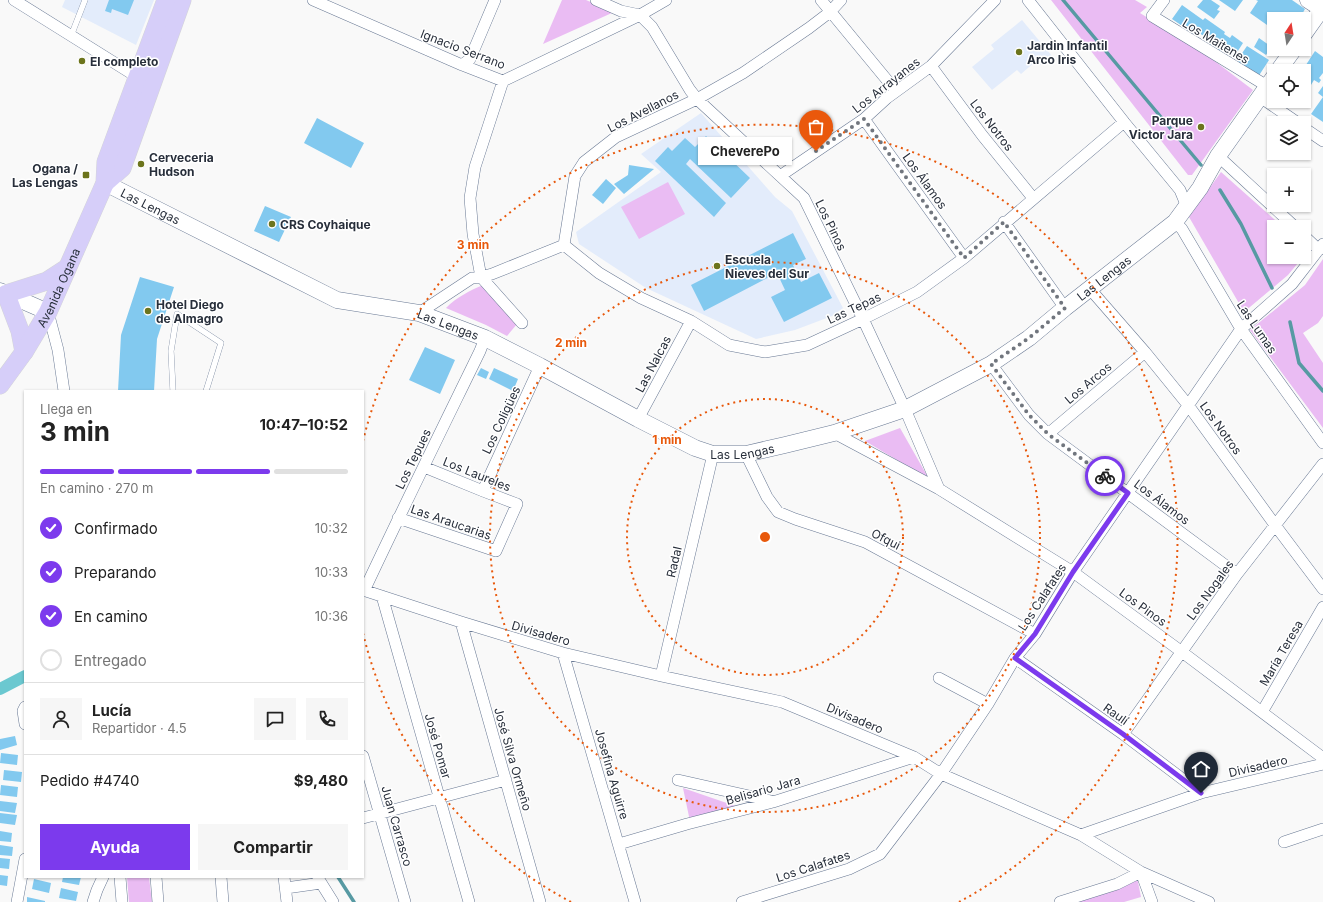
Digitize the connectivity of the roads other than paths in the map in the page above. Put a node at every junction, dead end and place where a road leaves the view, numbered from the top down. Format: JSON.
{"nodes":[{"id":1,"x":14,"y":0,"type":"edge"},
{"id":2,"x":85,"y":0,"type":"edge"},
{"id":3,"x":182,"y":0,"type":"edge"},
{"id":4,"x":313,"y":0,"type":"edge"},
{"id":5,"x":495,"y":0,"type":"edge"},
{"id":6,"x":596,"y":0,"type":"edge"},
{"id":7,"x":666,"y":0,"type":"edge"},
{"id":8,"x":821,"y":0,"type":"edge"},
{"id":9,"x":841,"y":0,"type":"edge"},
{"id":10,"x":995,"y":0,"type":"edge"},
{"id":11,"x":1028,"y":0,"type":"edge"},
{"id":12,"x":1164,"y":0,"type":"edge"},
{"id":13,"x":1308,"y":0,"type":"edge"},
{"id":14,"x":163,"y":2,"type":"edge"},
{"id":15,"x":1322,"y":8,"type":"edge"},
{"id":16,"x":830,"y":12,"type":"junction"},
{"id":17,"x":640,"y":14,"type":"junction"},
{"id":18,"x":1311,"y":24,"type":"edge"},
{"id":19,"x":71,"y":36,"type":"junction"},
{"id":20,"x":462,"y":65,"type":"junction"},
{"id":21,"x":931,"y":66,"type":"junction"},
{"id":22,"x":144,"y":81,"type":"junction"},
{"id":23,"x":503,"y":81,"type":"junction"},
{"id":24,"x":1267,"y":87,"type":"edge"},
{"id":25,"x":896,"y":91,"type":"junction"},
{"id":26,"x":697,"y":99,"type":"junction"},
{"id":27,"x":1285,"y":108,"type":"edge"},
{"id":28,"x":1292,"y":116,"type":"edge"},
{"id":29,"x":864,"y":119,"type":"junction"},
{"id":30,"x":1124,"y":122,"type":"junction"},
{"id":31,"x":1311,"y":133,"type":"edge"},
{"id":32,"x":1323,"y":141,"type":"edge"},
{"id":33,"x":1218,"y":156,"type":"junction"},
{"id":34,"x":780,"y":176,"type":"junction"},
{"id":35,"x":105,"y":183,"type":"junction"},
{"id":36,"x":1033,"y":198,"type":"junction"},
{"id":37,"x":1187,"y":207,"type":"junction"},
{"id":38,"x":1287,"y":220,"type":"edge"},
{"id":39,"x":1004,"y":222,"type":"junction"},
{"id":40,"x":1175,"y":222,"type":"junction"},
{"id":41,"x":1311,"y":241,"type":"edge"},
{"id":42,"x":564,"y":245,"type":"junction"},
{"id":43,"x":1321,"y":247,"type":"edge"},
{"id":44,"x":964,"y":258,"type":"junction"},
{"id":45,"x":67,"y":268,"type":"junction"},
{"id":46,"x":481,"y":277,"type":"junction"},
{"id":47,"x":1090,"y":289,"type":"junction"},
{"id":48,"x":3,"y":293,"type":"edge"},
{"id":49,"x":1065,"y":308,"type":"junction"},
{"id":50,"x":48,"y":312,"type":"junction"},
{"id":51,"x":419,"y":313,"type":"junction"},
{"id":52,"x":863,"y":320,"type":"junction"},
{"id":53,"x":691,"y":321,"type":"junction"},
{"id":54,"x":522,"y":323,"type":"dead end"},
{"id":55,"x":1240,"y":329,"type":"junction"},
{"id":56,"x":485,"y":338,"type":"junction"},
{"id":57,"x":24,"y":352,"type":"junction"},
{"id":58,"x":1145,"y":352,"type":"junction"},
{"id":59,"x":991,"y":364,"type":"junction"},
{"id":60,"x":540,"y":366,"type":"junction"},
{"id":61,"x":0,"y":385,"type":"edge"},
{"id":62,"x":64,"y":390,"type":"edge"},
{"id":63,"x":173,"y":390,"type":"edge"},
{"id":64,"x":206,"y":390,"type":"edge"},
{"id":65,"x":1188,"y":405,"type":"junction"},
{"id":66,"x":905,"y":409,"type":"junction"},
{"id":67,"x":638,"y":419,"type":"junction"},
{"id":68,"x":834,"y":433,"type":"junction"},
{"id":69,"x":1048,"y":434,"type":"junction"},
{"id":70,"x":1323,"y":443,"type":"edge"},
{"id":71,"x":713,"y":454,"type":"junction"},
{"id":72,"x":746,"y":454,"type":"junction"},
{"id":73,"x":1323,"y":464,"type":"edge"},
{"id":74,"x":424,"y":467,"type":"junction"},
{"id":75,"x":485,"y":486,"type":"dead end"},
{"id":76,"x":939,"y":489,"type":"junction"},
{"id":77,"x":1128,"y":493,"type":"junction"},
{"id":78,"x":398,"y":518,"type":"junction"},
{"id":79,"x":1274,"y":525,"type":"junction"},
{"id":80,"x":506,"y":528,"type":"joint"},
{"id":81,"x":1073,"y":572,"type":"junction"},
{"id":82,"x":1237,"y":574,"type":"junction"},
{"id":83,"x":1323,"y":589,"type":"edge"},
{"id":84,"x":364,"y":590,"type":"edge"},
{"id":85,"x":382,"y":596,"type":"junction"},
{"id":86,"x":1323,"y":607,"type":"edge"},
{"id":87,"x":461,"y":622,"type":"junction"},
{"id":88,"x":1035,"y":634,"type":"junction"},
{"id":89,"x":1182,"y":652,"type":"junction"},
{"id":90,"x":564,"y":653,"type":"junction"},
{"id":91,"x":1015,"y":658,"type":"junction"},
{"id":92,"x":661,"y":676,"type":"junction"},
{"id":93,"x":939,"y":678,"type":"dead end"},
{"id":94,"x":988,"y":704,"type":"junction"},
{"id":95,"x":1262,"y":712,"type":"junction"},
{"id":96,"x":1123,"y":734,"type":"junction"},
{"id":97,"x":914,"y":757,"type":"junction"},
{"id":98,"x":1323,"y":758,"type":"edge"},
{"id":99,"x":364,"y":759,"type":"edge"},
{"id":100,"x":1323,"y":764,"type":"edge"},
{"id":101,"x":941,"y":774,"type":"junction"},
{"id":102,"x":506,"y":780,"type":"junction"},
{"id":103,"x":678,"y":780,"type":"dead end"},
{"id":104,"x":1201,"y":793,"type":"junction"},
{"id":105,"x":439,"y":798,"type":"junction"},
{"id":106,"x":773,"y":802,"type":"junction"},
{"id":107,"x":380,"y":814,"type":"junction"},
{"id":108,"x":364,"y":818,"type":"edge"},
{"id":109,"x":1323,"y":829,"type":"edge"},
{"id":110,"x":1081,"y":836,"type":"junction"},
{"id":111,"x":1284,"y":842,"type":"dead end"},
{"id":112,"x":619,"y":844,"type":"junction"},
{"id":113,"x":24,"y":864,"type":"edge"},
{"id":114,"x":1141,"y":872,"type":"junction"},
{"id":115,"x":103,"y":878,"type":"edge"},
{"id":116,"x":120,"y":878,"type":"edge"},
{"id":117,"x":156,"y":878,"type":"edge"},
{"id":118,"x":221,"y":878,"type":"edge"},
{"id":119,"x":320,"y":880,"type":"edge"},
{"id":120,"x":285,"y":883,"type":"edge"},
{"id":121,"x":17,"y":902,"type":"edge"},
{"id":122,"x":93,"y":902,"type":"edge"},
{"id":123,"x":122,"y":902,"type":"edge"},
{"id":124,"x":158,"y":902,"type":"edge"},
{"id":125,"x":223,"y":902,"type":"edge"},
{"id":126,"x":287,"y":902,"type":"edge"},
{"id":127,"x":333,"y":902,"type":"edge"},
{"id":128,"x":406,"y":902,"type":"edge"},
{"id":129,"x":469,"y":902,"type":"edge"},
{"id":130,"x":540,"y":902,"type":"edge"},
{"id":131,"x":635,"y":902,"type":"edge"},
{"id":132,"x":742,"y":902,"type":"edge"},
{"id":133,"x":1060,"y":902,"type":"edge"},
{"id":134,"x":1152,"y":902,"type":"edge"},
{"id":135,"x":1209,"y":902,"type":"edge"}],
"edges":[{"from":1,"to":19,"type":"street"},
{"from":2,"to":19,"type":"lane"},
{"from":3,"to":22,"type":"main road","name":"Avenida Ogana"},
{"from":4,"to":20,"type":"street","name":"Ignacio Serrano"},
{"from":5,"to":20,"type":"street"},
{"from":6,"to":17,"type":"street"},
{"from":7,"to":17,"type":"street","name":"Ignacio Serrano"},
{"from":8,"to":16,"type":"street"},
{"from":9,"to":16,"type":"street","name":"Los Avellanos"},
{"from":10,"to":21,"type":"street","name":"Los Arrayanes"},
{"from":11,"to":30,"type":"street"},
{"from":12,"to":24,"type":"street","name":"Los Maitenes"},
{"from":13,"to":15,"type":"street"},
{"from":14,"to":22,"type":"main road","name":"Avenida Ogana"},
{"from":15,"to":18,"type":"street"},
{"from":16,"to":25,"type":"street"},
{"from":16,"to":26,"type":"street","name":"Los Avellanos"},
{"from":17,"to":23,"type":"street","name":"Ignacio Serrano"},
{"from":17,"to":26,"type":"street","name":"Los Pinos"},
{"from":19,"to":22,"type":"street"},
{"from":20,"to":23,"type":"street","name":"Ignacio Serrano"},
{"from":21,"to":25,"type":"street","name":"Los Arrayanes"},
{"from":21,"to":36,"type":"street","name":"Los Notros"},
{"from":22,"to":35,"type":"main road","name":"Avenida Ogana"},
{"from":23,"to":46,"type":"street"},
{"from":24,"to":33,"type":"street","name":"Las Lengas"},
{"from":25,"to":29,"type":"street","name":"Los Arrayanes"},
{"from":26,"to":34,"type":"street","name":"Los Pinos"},
{"from":26,"to":42,"type":"street","name":"Los Avellanos"},
{"from":27,"to":28,"type":"street","name":"Los Maitenes"},
{"from":29,"to":34,"type":"street","name":"Los Arrayanes"},
{"from":29,"to":44,"type":"street","name":"Los Álamos"},
{"from":30,"to":36,"type":"street","name":"Las Tepas"},
{"from":30,"to":37,"type":"street"},
{"from":31,"to":32,"type":"street"},
{"from":33,"to":37,"type":"street","name":"Las Lengas"},
{"from":33,"to":38,"type":"street"},
{"from":34,"to":52,"type":"street","name":"Los Pinos"},
{"from":35,"to":45,"type":"main road","name":"Avenida Ogana"},
{"from":35,"to":51,"type":"street","name":"Las Lengas"},
{"from":36,"to":39,"type":"street","name":"Las Tepas"},
{"from":37,"to":40,"type":"street","name":"Las Lengas"},
{"from":39,"to":44,"type":"street","name":"Las Tepas"},
{"from":39,"to":49,"type":"street"},
{"from":40,"to":47,"type":"street","name":"Las Lengas"},
{"from":40,"to":55,"type":"street","name":"Las Lumas"},
{"from":41,"to":43,"type":"street"},
{"from":42,"to":46,"type":"street"},
{"from":42,"to":53,"type":"street","name":"Las Tepas"},
{"from":43,"to":55,"type":"street","name":"Los Calafates"},
{"from":44,"to":52,"type":"street","name":"Las Tepas"},
{"from":45,"to":48,"type":"main road"},
{"from":45,"to":50,"type":"main road","name":"Avenida Ogana"},
{"from":46,"to":51,"type":"street"},
{"from":46,"to":54,"type":"street"},
{"from":47,"to":49,"type":"street","name":"Las Lengas"},
{"from":47,"to":58,"type":"street","name":"Los Notros"},
{"from":48,"to":50,"type":"street"},
{"from":48,"to":57,"type":"main road"},
{"from":49,"to":59,"type":"street","name":"Las Lengas"},
{"from":50,"to":57,"type":"main road","name":"Avenida Ogana"},
{"from":50,"to":62,"type":"street"},
{"from":51,"to":56,"type":"street","name":"Las Lengas"},
{"from":52,"to":53,"type":"street","name":"Las Tepas"},
{"from":52,"to":66,"type":"street","name":"Los Pinos"},
{"from":53,"to":67,"type":"street","name":"Las Nalcas"},
{"from":55,"to":65,"type":"street","name":"Los Calafates"},
{"from":55,"to":70,"type":"street","name":"Las Lumas"},
{"from":56,"to":60,"type":"street","name":"Las Lengas"},
{"from":56,"to":74,"type":"street","name":"Los Tepues"},
{"from":57,"to":61,"type":"main road","name":"Avenida Ogana"},
{"from":58,"to":65,"type":"street","name":"Los Notros"},
{"from":58,"to":69,"type":"street","name":"Los Arcos"},
{"from":59,"to":66,"type":"street","name":"Las Lengas"},
{"from":59,"to":69,"type":"street","name":"Los Álamos"},
{"from":60,"to":67,"type":"street","name":"Las Lengas"},
{"from":60,"to":75,"type":"street","name":"Los Coligües"},
{"from":63,"to":64,"type":"lane"},
{"from":65,"to":77,"type":"street","name":"Los Calafates"},
{"from":65,"to":79,"type":"street","name":"Los Notros"},
{"from":66,"to":68,"type":"street","name":"Las Lengas"},
{"from":66,"to":76,"type":"street","name":"Los Pinos"},
{"from":67,"to":71,"type":"street","name":"Las Lengas"},
{"from":68,"to":72,"type":"street","name":"Las Lengas"},
{"from":68,"to":76,"type":"street","name":"Los Pinos"},
{"from":69,"to":77,"type":"street","name":"Los Álamos"},
{"from":71,"to":72,"type":"street","name":"Las Lengas"},
{"from":71,"to":92,"type":"street","name":"Radal"},
{"from":72,"to":88,"type":"street","name":"Ofqui"},
{"from":73,"to":79,"type":"street","name":"Los Nogales"},
{"from":74,"to":78,"type":"street","name":"Los Tepues"},
{"from":74,"to":80,"type":"street","name":"Los Laureles"},
{"from":76,"to":81,"type":"street","name":"Los Pinos"},
{"from":77,"to":81,"type":"street","name":"Los Calafates"},
{"from":77,"to":82,"type":"street","name":"Los Álamos"},
{"from":78,"to":80,"type":"street","name":"Las Araucarias"},
{"from":78,"to":84,"type":"street","name":"Los Tepues"},
{"from":79,"to":82,"type":"street","name":"Los Nogales"},
{"from":79,"to":83,"type":"street","name":"Los Notros"},
{"from":81,"to":88,"type":"street","name":"Los Calafates"},
{"from":81,"to":89,"type":"street","name":"Los Pinos"},
{"from":82,"to":89,"type":"street","name":"Los Nogales"},
{"from":84,"to":85,"type":"street","name":"Divisadero"},
{"from":85,"to":87,"type":"street","name":"Divisadero"},
{"from":85,"to":105,"type":"street","name":"José Pomar"},
{"from":86,"to":95,"type":"street","name":"María Teresa"},
{"from":87,"to":90,"type":"street","name":"Divisadero"},
{"from":87,"to":102,"type":"street","name":"José Silva Ormeño"},
{"from":88,"to":91,"type":"street","name":"Los Calafates"},
{"from":89,"to":95,"type":"street","name":"Los Pinos"},
{"from":89,"to":96,"type":"street","name":"Los Nogales"},
{"from":90,"to":92,"type":"street","name":"Divisadero"},
{"from":90,"to":112,"type":"street","name":"Josefina Aguirre"},
{"from":91,"to":94,"type":"street","name":"Los Calafates"},
{"from":91,"to":96,"type":"street","name":"Raulí"},
{"from":92,"to":97,"type":"street","name":"Divisadero"},
{"from":93,"to":94,"type":"street"},
{"from":94,"to":101,"type":"street","name":"Los Calafates"},
{"from":95,"to":98,"type":"street","name":"Los Pinos"},
{"from":96,"to":104,"type":"street","name":"Raulí"},
{"from":97,"to":101,"type":"street","name":"Divisadero"},
{"from":97,"to":106,"type":"street","name":"Belisario Jara"},
{"from":99,"to":107,"type":"street","name":"Juan Carrasco"},
{"from":100,"to":104,"type":"street","name":"Divisadero"},
{"from":101,"to":110,"type":"street","name":"Divisadero"},
{"from":101,"to":132,"type":"street","name":"Los Calafates"},
{"from":102,"to":105,"type":"street"},
{"from":102,"to":130,"type":"street","name":"José Silva Ormeño"},
{"from":103,"to":106,"type":"street"},
{"from":104,"to":110,"type":"street","name":"Divisadero"},
{"from":105,"to":107,"type":"street"},
{"from":105,"to":129,"type":"street","name":"José Pomar"},
{"from":106,"to":112,"type":"street","name":"Belisario Jara"},
{"from":107,"to":108,"type":"street"},
{"from":107,"to":128,"type":"street","name":"Juan Carrasco"},
{"from":109,"to":111,"type":"street"},
{"from":110,"to":114,"type":"street"},
{"from":112,"to":131,"type":"street","name":"Josefina Aguirre"},
{"from":113,"to":121,"type":"street"},
{"from":114,"to":133,"type":"street"},
{"from":114,"to":134,"type":"street"},
{"from":114,"to":135,"type":"street"},
{"from":115,"to":122,"type":"street"},
{"from":116,"to":123,"type":"street"},
{"from":117,"to":124,"type":"street"},
{"from":118,"to":125,"type":"street"},
{"from":119,"to":120,"type":"street"},
{"from":119,"to":127,"type":"street"},
{"from":120,"to":126,"type":"street"}]}
